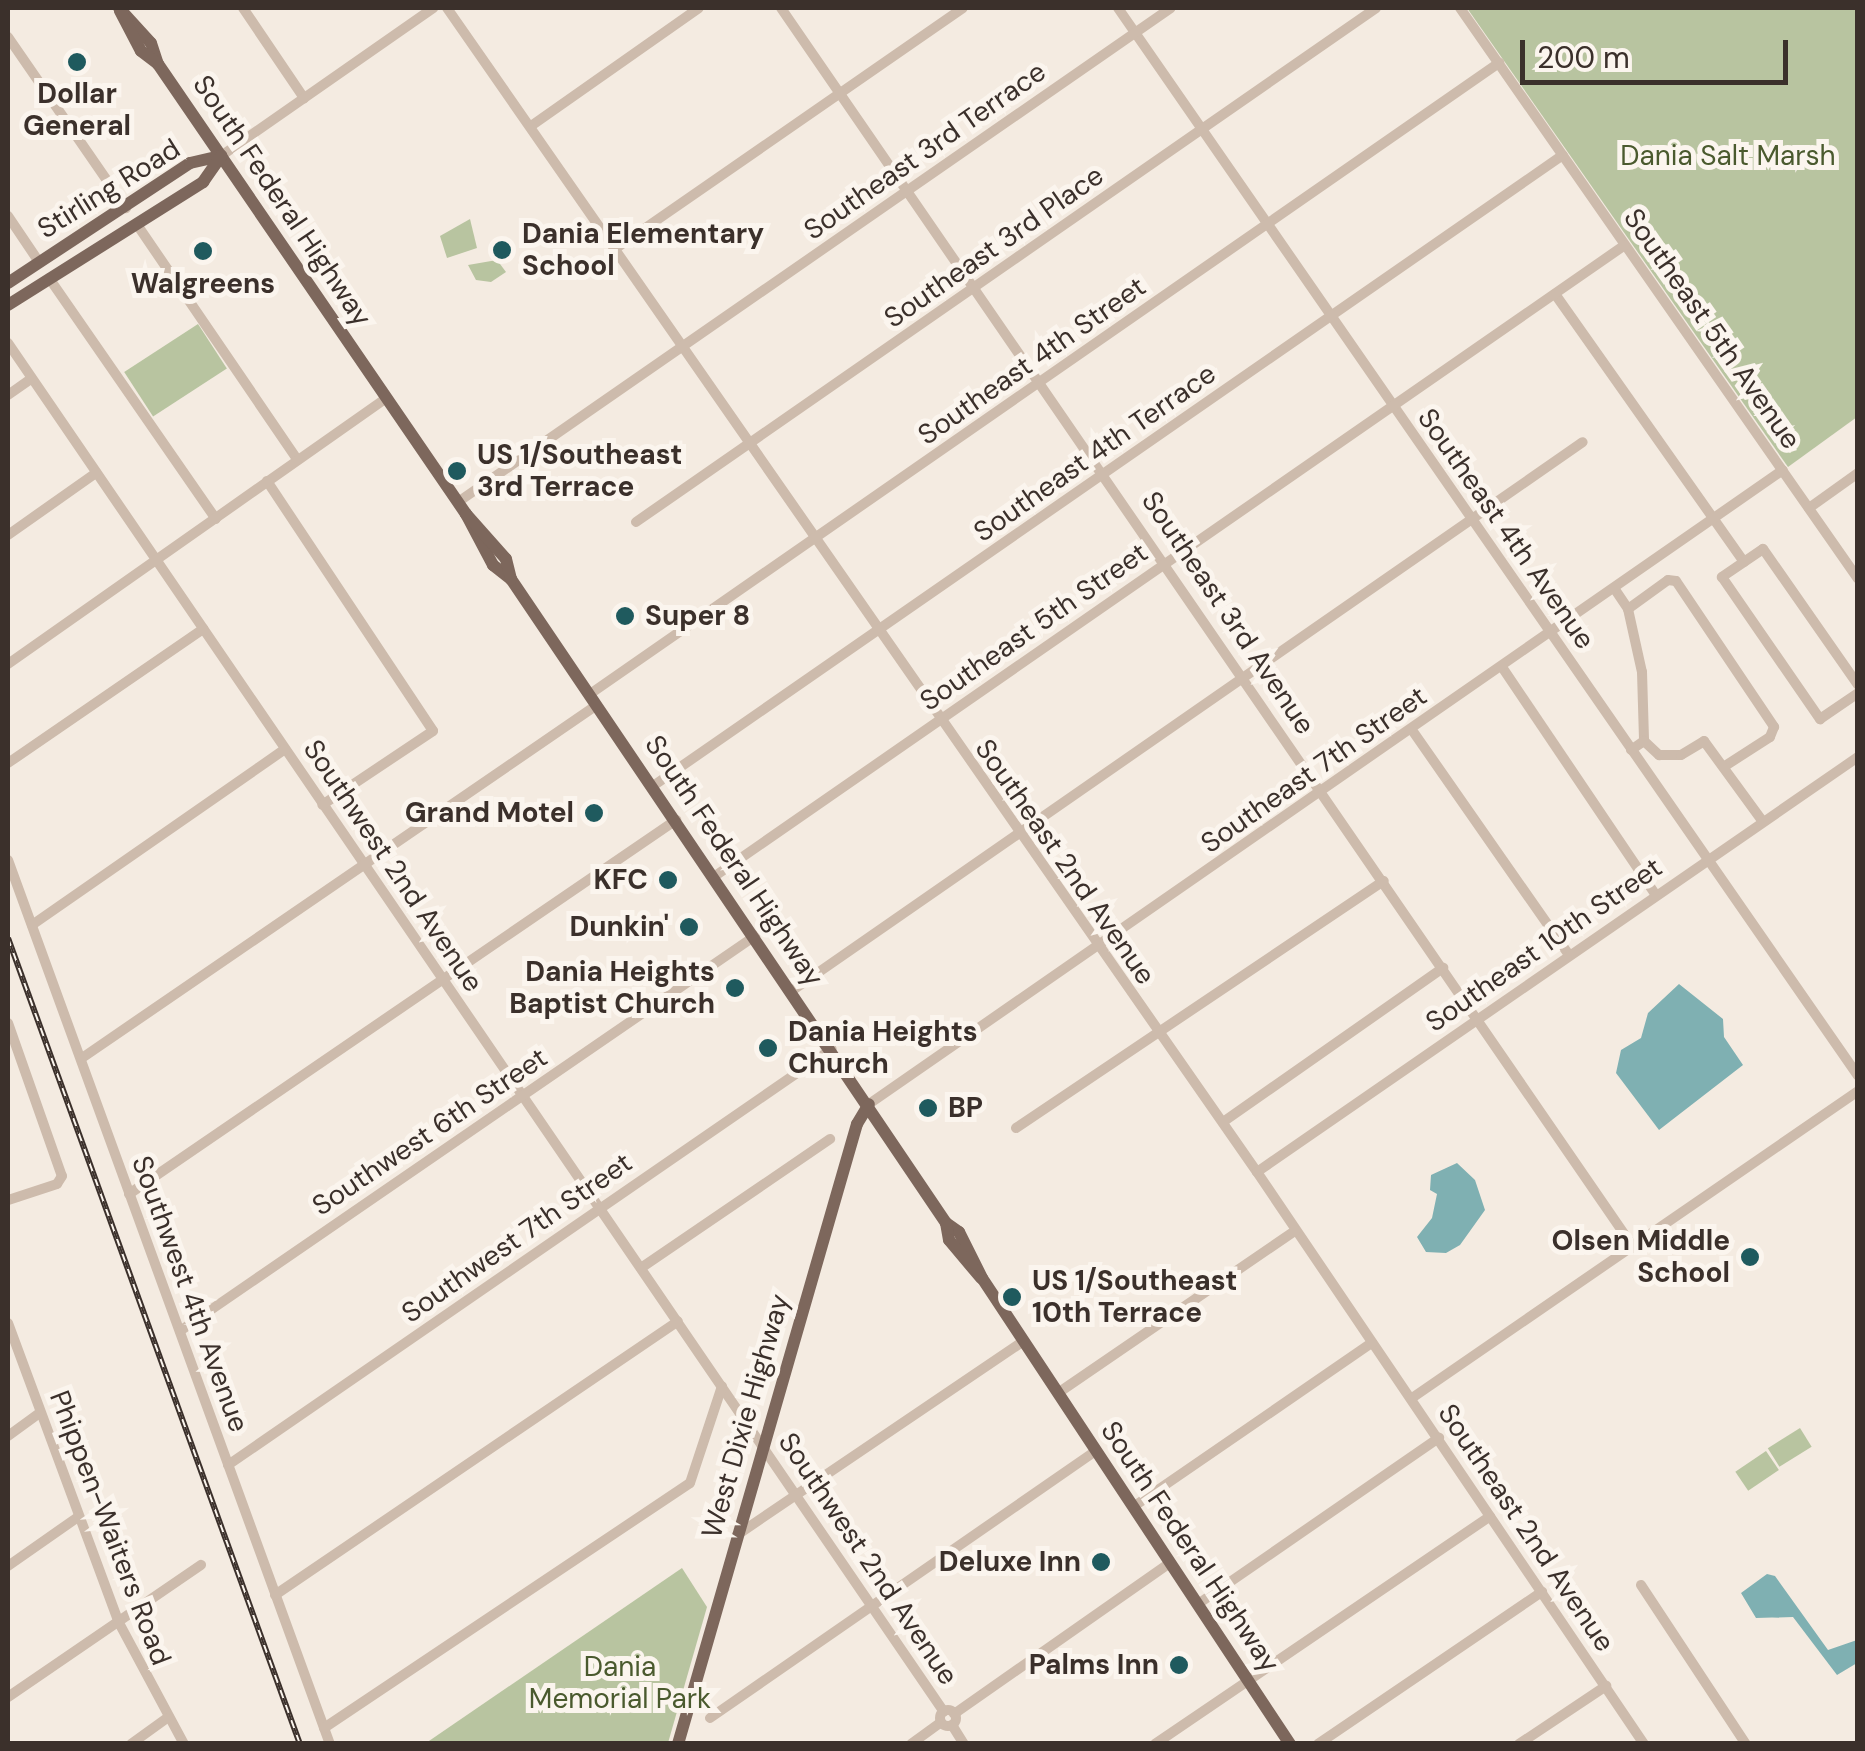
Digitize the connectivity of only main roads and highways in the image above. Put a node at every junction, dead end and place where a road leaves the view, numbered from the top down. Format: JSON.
{"nodes":[{"id":1,"x":119,"y":8,"type":"edge"},
{"id":2,"x":221,"y":156,"type":"junction"},
{"id":3,"x":8,"y":283,"type":"edge"},
{"id":4,"x":8,"y":304,"type":"edge"},
{"id":5,"x":868,"y":1104,"type":"junction"},
{"id":6,"x":678,"y":1744,"type":"edge"},
{"id":7,"x":1290,"y":1744,"type":"edge"}],
"edges":[{"from":1,"to":2,"type":"main road","name":"South Federal Highway"},
{"from":2,"to":3,"type":"main road","name":"Stirling Road"},
{"from":2,"to":4,"type":"main road","name":"Stirling Road"},
{"from":2,"to":5,"type":"main road","name":"South Federal Highway"},
{"from":5,"to":6,"type":"main road","name":"West Dixie Highway"},
{"from":5,"to":7,"type":"main road","name":"South Federal Highway"}]}
